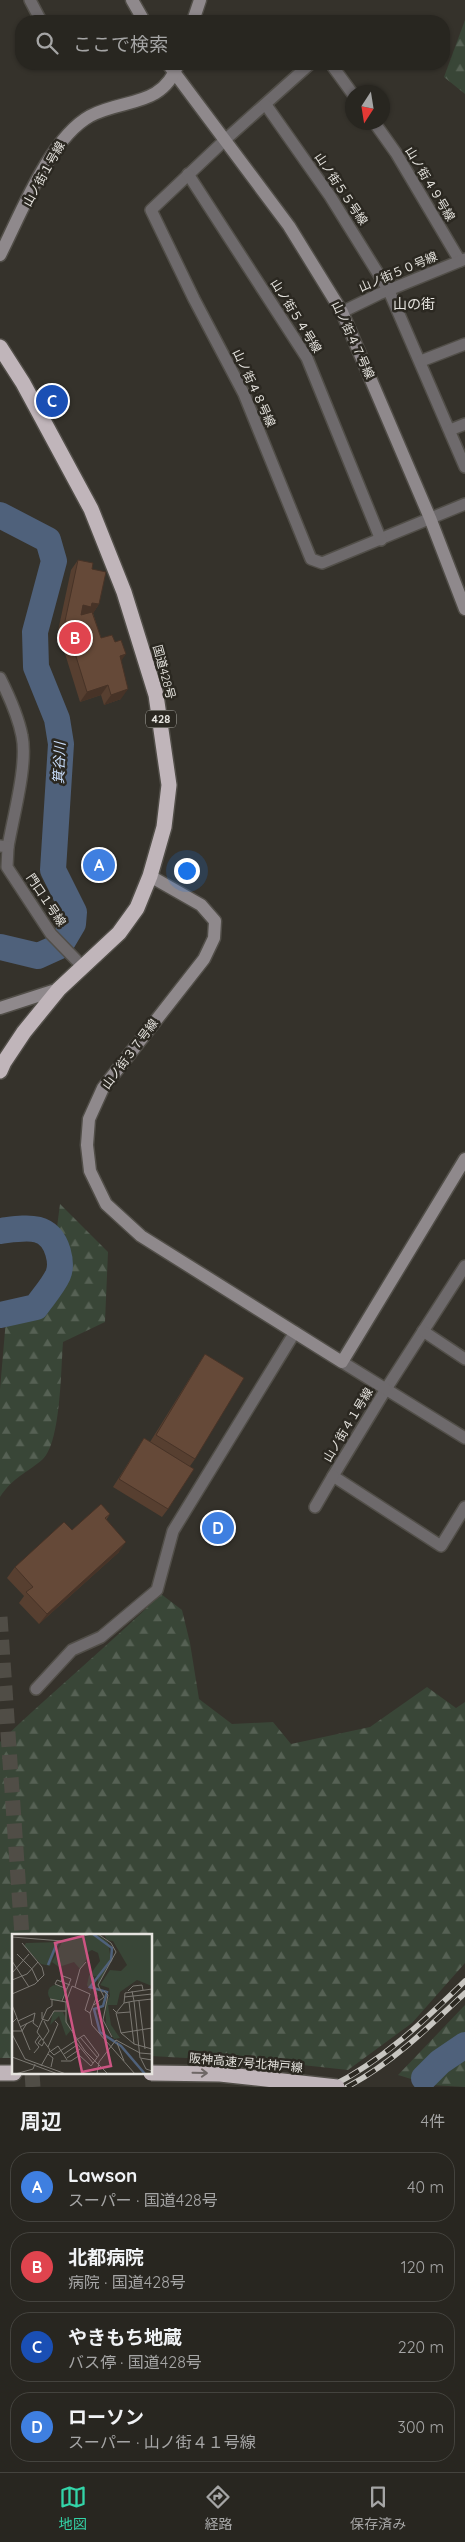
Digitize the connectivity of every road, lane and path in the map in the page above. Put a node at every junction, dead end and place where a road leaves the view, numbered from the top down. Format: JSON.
{"nodes":[{"id":1,"x":30,"y":0,"type":"edge"},
{"id":2,"x":132,"y":0,"type":"edge"},
{"id":3,"x":200,"y":0,"type":"edge"},
{"id":4,"x":38,"y":15,"type":"edge"},
{"id":5,"x":141,"y":15,"type":"edge"},
{"id":6,"x":194,"y":15,"type":"edge"},
{"id":7,"x":171,"y":70,"type":"edge"},
{"id":8,"x":175,"y":70,"type":"edge"},
{"id":9,"x":304,"y":70,"type":"edge"},
{"id":10,"x":335,"y":70,"type":"edge"},
{"id":11,"x":346,"y":85,"type":"edge"},
{"id":12,"x":266,"y":105,"type":"junction"},
{"id":13,"x":380,"y":130,"type":"edge"},
{"id":14,"x":226,"y":139,"type":"junction"},
{"id":15,"x":188,"y":174,"type":"junction"},
{"id":16,"x":0,"y":255,"type":"edge"},
{"id":17,"x":462,"y":260,"type":"edge"},
{"id":18,"x":389,"y":291,"type":"junction"},
{"id":19,"x":342,"y":312,"type":"junction"},
{"id":20,"x":465,"y":344,"type":"edge"},
{"id":21,"x":0,"y":347,"type":"edge"},
{"id":22,"x":421,"y":361,"type":"junction"},
{"id":23,"x":465,"y":424,"type":"edge"},
{"id":24,"x":450,"y":430,"type":"junction"},
{"id":25,"x":465,"y":467,"type":"edge"},
{"id":26,"x":465,"y":504,"type":"edge"},
{"id":27,"x":430,"y":518,"type":"junction"},
{"id":28,"x":381,"y":540,"type":"junction"},
{"id":29,"x":465,"y":609,"type":"edge"},
{"id":30,"x":0,"y":678,"type":"edge"},
{"id":31,"x":4,"y":847,"type":"edge"},
{"id":32,"x":150,"y":876,"type":"junction"},
{"id":33,"x":82,"y":967,"type":"junction"},
{"id":34,"x":59,"y":989,"type":"junction"},
{"id":35,"x":0,"y":1008,"type":"edge"},
{"id":36,"x":0,"y":1071,"type":"edge"},
{"id":37,"x":465,"y":1158,"type":"edge"},
{"id":38,"x":465,"y":1266,"type":"edge"},
{"id":39,"x":295,"y":1332,"type":"junction"},
{"id":40,"x":423,"y":1332,"type":"junction"},
{"id":41,"x":465,"y":1359,"type":"edge"},
{"id":42,"x":342,"y":1362,"type":"junction"},
{"id":43,"x":386,"y":1389,"type":"junction"},
{"id":44,"x":465,"y":1438,"type":"edge"},
{"id":45,"x":333,"y":1476,"type":"junction"},
{"id":46,"x":315,"y":1507,"type":"dead end"},
{"id":47,"x":465,"y":1507,"type":"edge"},
{"id":48,"x":36,"y":1689,"type":"dead end"},
{"id":49,"x":152,"y":2072,"type":"edge"},
{"id":50,"x":337,"y":2087,"type":"edge"}],
"edges":[{"from":1,"to":4,"type":"street"},
{"from":2,"to":5,"type":"street"},
{"from":3,"to":6,"type":"street"},
{"from":7,"to":16,"type":"street","name":"山ノ街１号線"},
{"from":8,"to":14,"type":"street","name":"山ノ街４７号線"},
{"from":9,"to":12,"type":"street"},
{"from":10,"to":11,"type":"street"},
{"from":12,"to":14,"type":"street"},
{"from":12,"to":18,"type":"street","name":"山ノ街５５号線"},
{"from":13,"to":17,"type":"street","name":"山ノ街４９号線"},
{"from":14,"to":15,"type":"street","name":"山ノ街４８号線"},
{"from":14,"to":19,"type":"street","name":"山ノ街４７号線"},
{"from":15,"to":28,"type":"street","name":"山ノ街５４号線"},
{"from":15,"to":28,"type":"street","name":"山ノ街４８号線"},
{"from":17,"to":18,"type":"street","name":"山ノ街５０号線"},
{"from":18,"to":19,"type":"street","name":"山ノ街５０号線"},
{"from":18,"to":22,"type":"street","name":"山ノ街５５号線"},
{"from":19,"to":27,"type":"street","name":"山ノ街４７号線"},
{"from":20,"to":22,"type":"street"},
{"from":21,"to":32,"type":"highway","name":"国道428号","number":"428"},
{"from":22,"to":24,"type":"street","name":"山ノ街５５号線"},
{"from":23,"to":24,"type":"street"},
{"from":24,"to":25,"type":"street","name":"山ノ街５５号線"},
{"from":26,"to":27,"type":"street","name":"山ノ街４８号線"},
{"from":27,"to":28,"type":"street","name":"山ノ街４８号線"},
{"from":27,"to":29,"type":"street","name":"山ノ街４７号線"},
{"from":30,"to":31,"type":"street","name":"門口１号線"},
{"from":31,"to":33,"type":"street","name":"門口１号線"},
{"from":32,"to":33,"type":"highway","name":"国道428号","number":"428"},
{"from":32,"to":39,"type":"street","name":"山ノ街３７号線"},
{"from":33,"to":34,"type":"highway","name":"国道428号","number":"428"},
{"from":34,"to":35,"type":"street"},
{"from":34,"to":36,"type":"highway","name":"国道428号","number":"428"},
{"from":37,"to":42,"type":"street"},
{"from":38,"to":40,"type":"street","name":"山ノ街４１号線"},
{"from":39,"to":42,"type":"street","name":"山ノ街３７号線"},
{"from":39,"to":48,"type":"street"},
{"from":40,"to":41,"type":"street"},
{"from":40,"to":43,"type":"street","name":"山ノ街４１号線"},
{"from":42,"to":43,"type":"street","name":"山ノ街３７号線"},
{"from":43,"to":44,"type":"street","name":"山ノ街３７号線"},
{"from":43,"to":45,"type":"street","name":"山ノ街４１号線"},
{"from":45,"to":46,"type":"street"},
{"from":45,"to":47,"type":"street","name":"山ノ街４１号線"},
{"from":49,"to":50,"type":"highway","name":"阪神高速7号北神戸線","one_way":true,"bridge":true}]}
